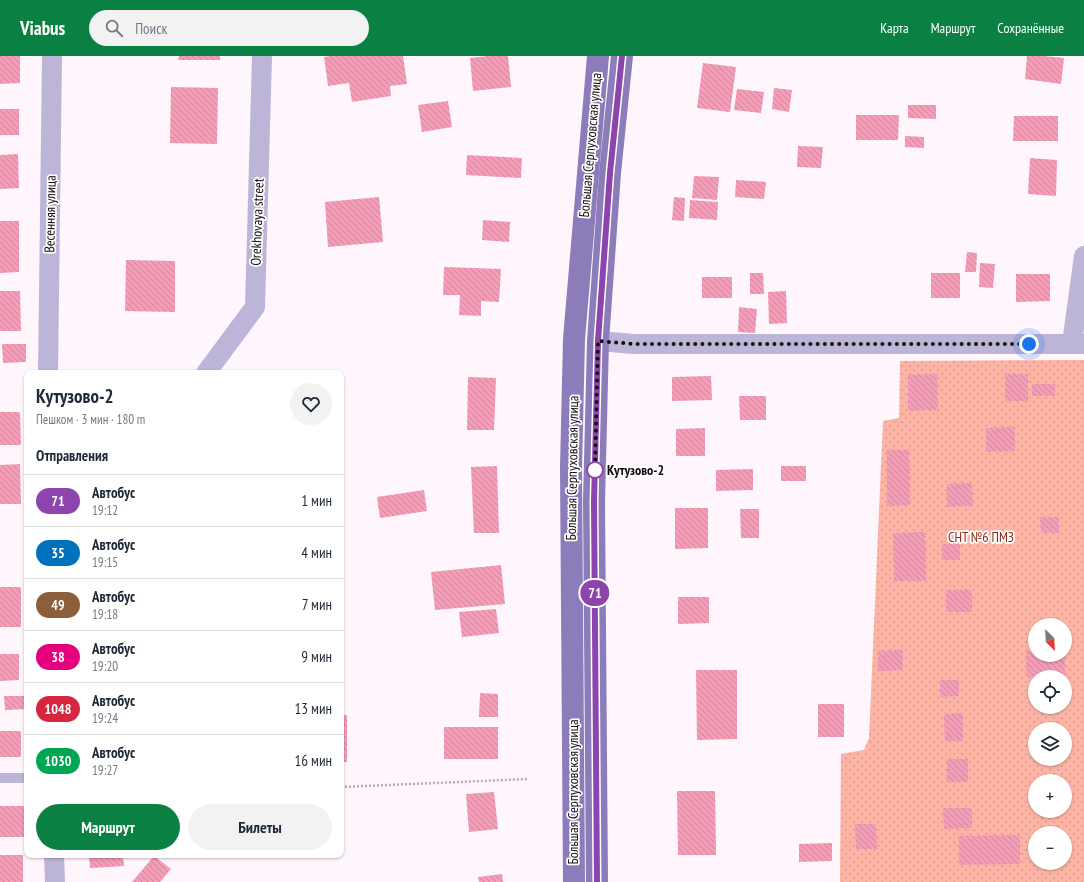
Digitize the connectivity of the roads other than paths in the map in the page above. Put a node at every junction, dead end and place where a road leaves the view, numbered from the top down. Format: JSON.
{"nodes":[{"id":1,"x":52,"y":56,"type":"edge"},
{"id":2,"x":262,"y":56,"type":"edge"},
{"id":3,"x":598,"y":56,"type":"edge"},
{"id":4,"x":622,"y":56,"type":"edge"},
{"id":5,"x":1084,"y":256,"type":"edge"},
{"id":6,"x":598,"y":341,"type":"junction"},
{"id":7,"x":1078,"y":344,"type":"edge"},
{"id":8,"x":48,"y":370,"type":"edge"},
{"id":9,"x":208,"y":370,"type":"edge"},
{"id":10,"x":0,"y":778,"type":"edge"},
{"id":11,"x":24,"y":778,"type":"edge"},
{"id":12,"x":54,"y":858,"type":"edge"},
{"id":13,"x":55,"y":882,"type":"edge"},
{"id":14,"x":574,"y":882,"type":"edge"},
{"id":15,"x":597,"y":882,"type":"edge"}],
"edges":[{"from":1,"to":8,"type":"street","name":"Весенняя улица"},
{"from":2,"to":9,"type":"street","name":"Orekhovaya street"},
{"from":3,"to":14,"type":"main road","name":"Большая Серпуховская улица"},
{"from":4,"to":6,"type":"main road","name":"Большая Серпуховская улица"},
{"from":5,"to":7,"type":"street"},
{"from":6,"to":7,"type":"street"},
{"from":6,"to":15,"type":"main road","name":"Большая Серпуховская улица"},
{"from":10,"to":11,"type":"lane"},
{"from":12,"to":13,"type":"street"}]}
